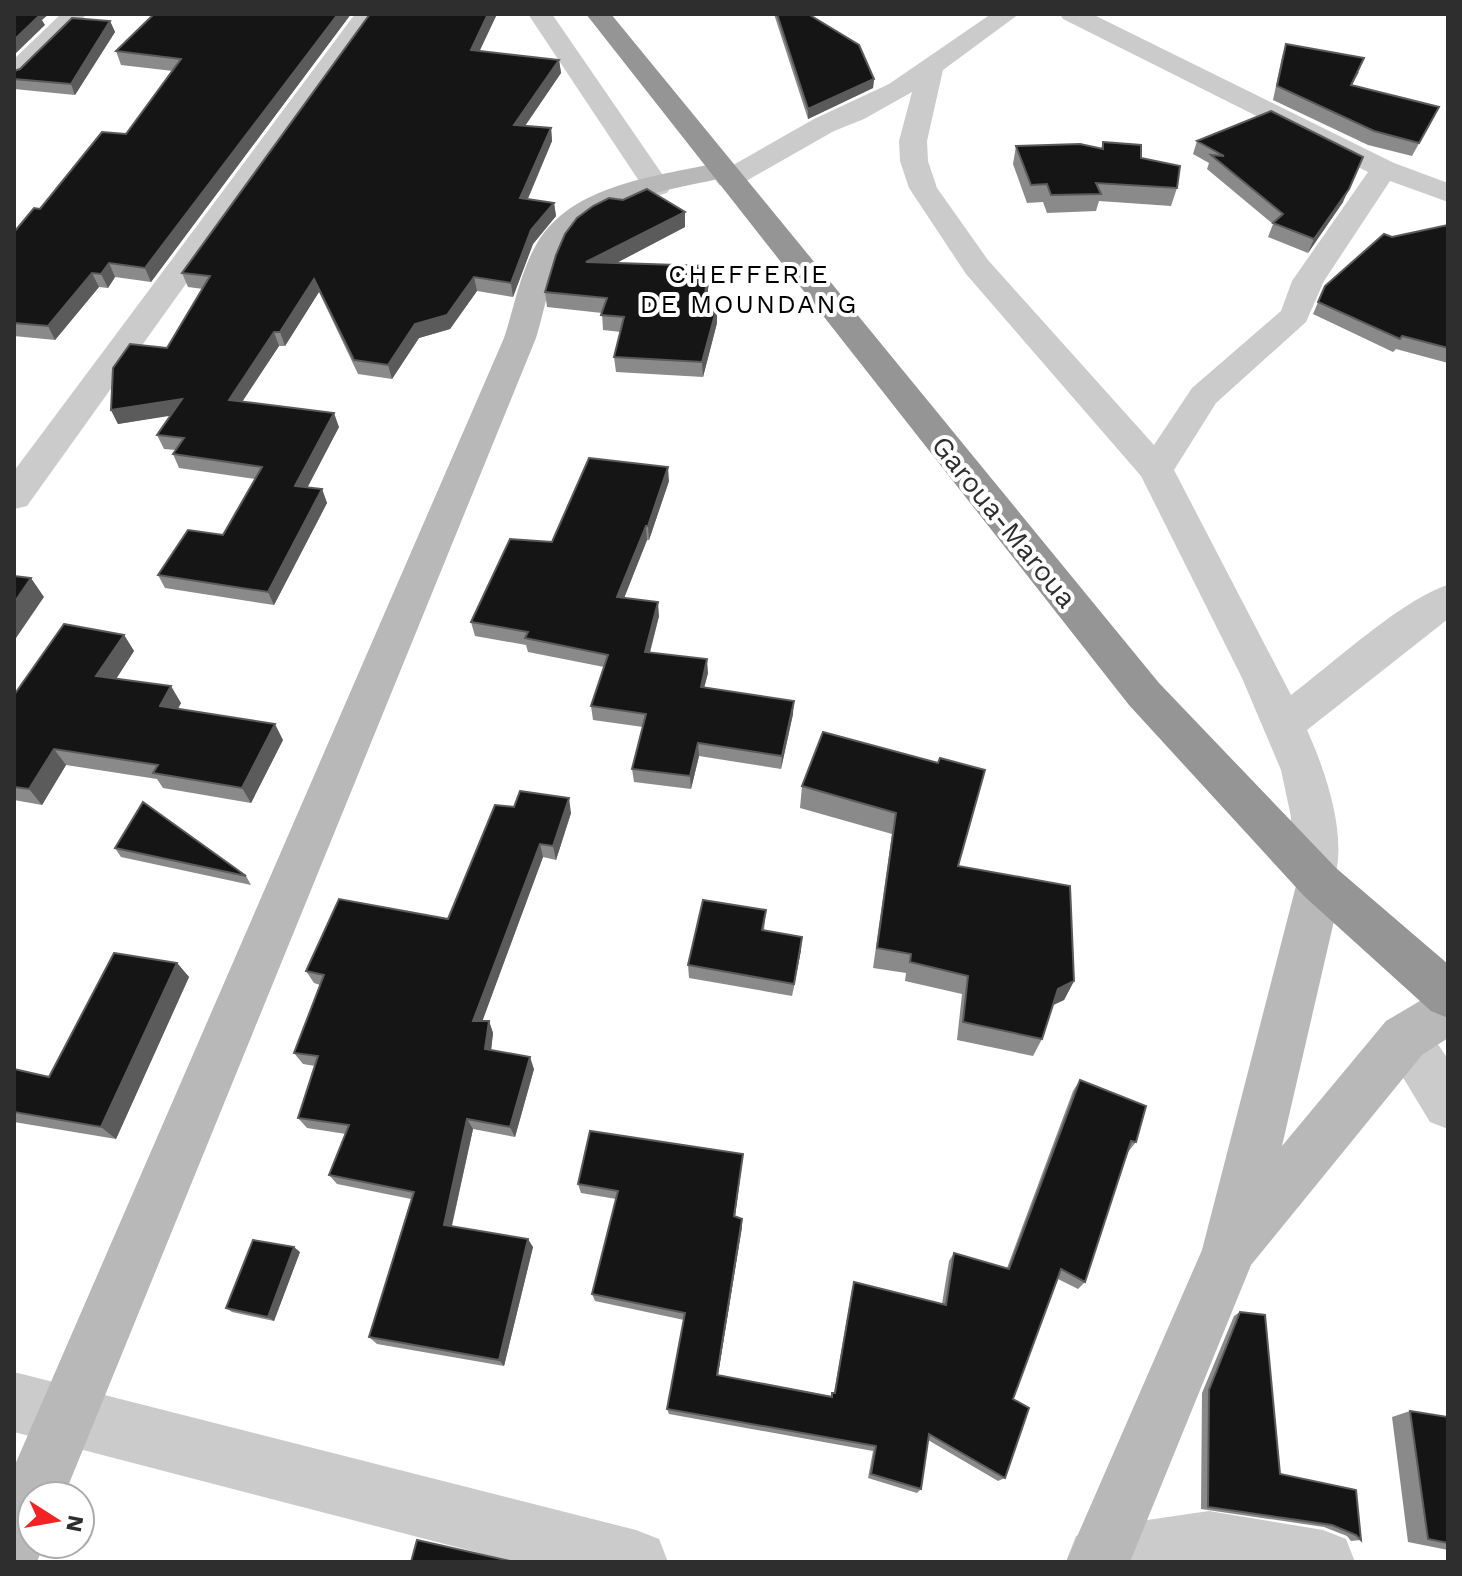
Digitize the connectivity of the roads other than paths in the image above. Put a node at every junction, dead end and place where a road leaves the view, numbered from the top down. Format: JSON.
{"nodes":[{"id":1,"x":75,"y":14,"type":"edge"},
{"id":2,"x":367,"y":14,"type":"edge"},
{"id":3,"x":540,"y":14,"type":"edge"},
{"id":4,"x":598,"y":14,"type":"edge"},
{"id":5,"x":1007,"y":14,"type":"edge"},
{"id":6,"x":1072,"y":14,"type":"edge"},
{"id":7,"x":932,"y":64,"type":"junction"},
{"id":8,"x":14,"y":73,"type":"edge"},
{"id":9,"x":1384,"y":169,"type":"junction"},
{"id":10,"x":726,"y":174,"type":"junction"},
{"id":11,"x":657,"y":187,"type":"junction"},
{"id":12,"x":1448,"y":193,"type":"edge"},
{"id":13,"x":1156,"y":470,"type":"junction"},
{"id":14,"x":14,"y":497,"type":"edge"},
{"id":15,"x":1448,"y":599,"type":"edge"},
{"id":16,"x":1283,"y":725,"type":"junction"},
{"id":17,"x":1317,"y":879,"type":"junction"},
{"id":18,"x":1448,"y":995,"type":"edge"},
{"id":19,"x":1448,"y":1011,"type":"edge"},
{"id":20,"x":1404,"y":1038,"type":"junction"},
{"id":21,"x":1448,"y":1104,"type":"edge"},
{"id":22,"x":1229,"y":1252,"type":"junction"},
{"id":23,"x":41,"y":1408,"type":"edge"},
{"id":24,"x":34,"y":1480,"type":"edge"},
{"id":25,"x":1210,"y":1552,"type":"edge"},
{"id":26,"x":1099,"y":1561,"type":"edge"},
{"id":27,"x":636,"y":1562,"type":"edge"},
{"id":28,"x":1323,"y":1562,"type":"edge"}],
"edges":[{"from":1,"to":8,"type":"street"},
{"from":2,"to":14,"type":"street"},
{"from":3,"to":11,"type":"street"},
{"from":4,"to":10,"type":"highway","name":"Garoua-Maroua"},
{"from":5,"to":7,"type":"street"},
{"from":6,"to":9,"type":"street"},
{"from":7,"to":10,"type":"street"},
{"from":7,"to":13,"type":"street"},
{"from":9,"to":12,"type":"street"},
{"from":9,"to":13,"type":"street"},
{"from":10,"to":11,"type":"main road"},
{"from":10,"to":17,"type":"highway","name":"Garoua-Maroua"},
{"from":11,"to":23,"type":"main road"},
{"from":13,"to":16,"type":"street"},
{"from":15,"to":16,"type":"street"},
{"from":16,"to":17,"type":"street"},
{"from":17,"to":18,"type":"highway","name":"Garoua-Maroua"},
{"from":17,"to":22,"type":"main road"},
{"from":19,"to":20,"type":"main road"},
{"from":20,"to":21,"type":"street"},
{"from":20,"to":22,"type":"main road"},
{"from":22,"to":26,"type":"main road"},
{"from":23,"to":24,"type":"main road"},
{"from":23,"to":27,"type":"street"},
{"from":25,"to":26,"type":"street"},
{"from":25,"to":28,"type":"street"}]}
